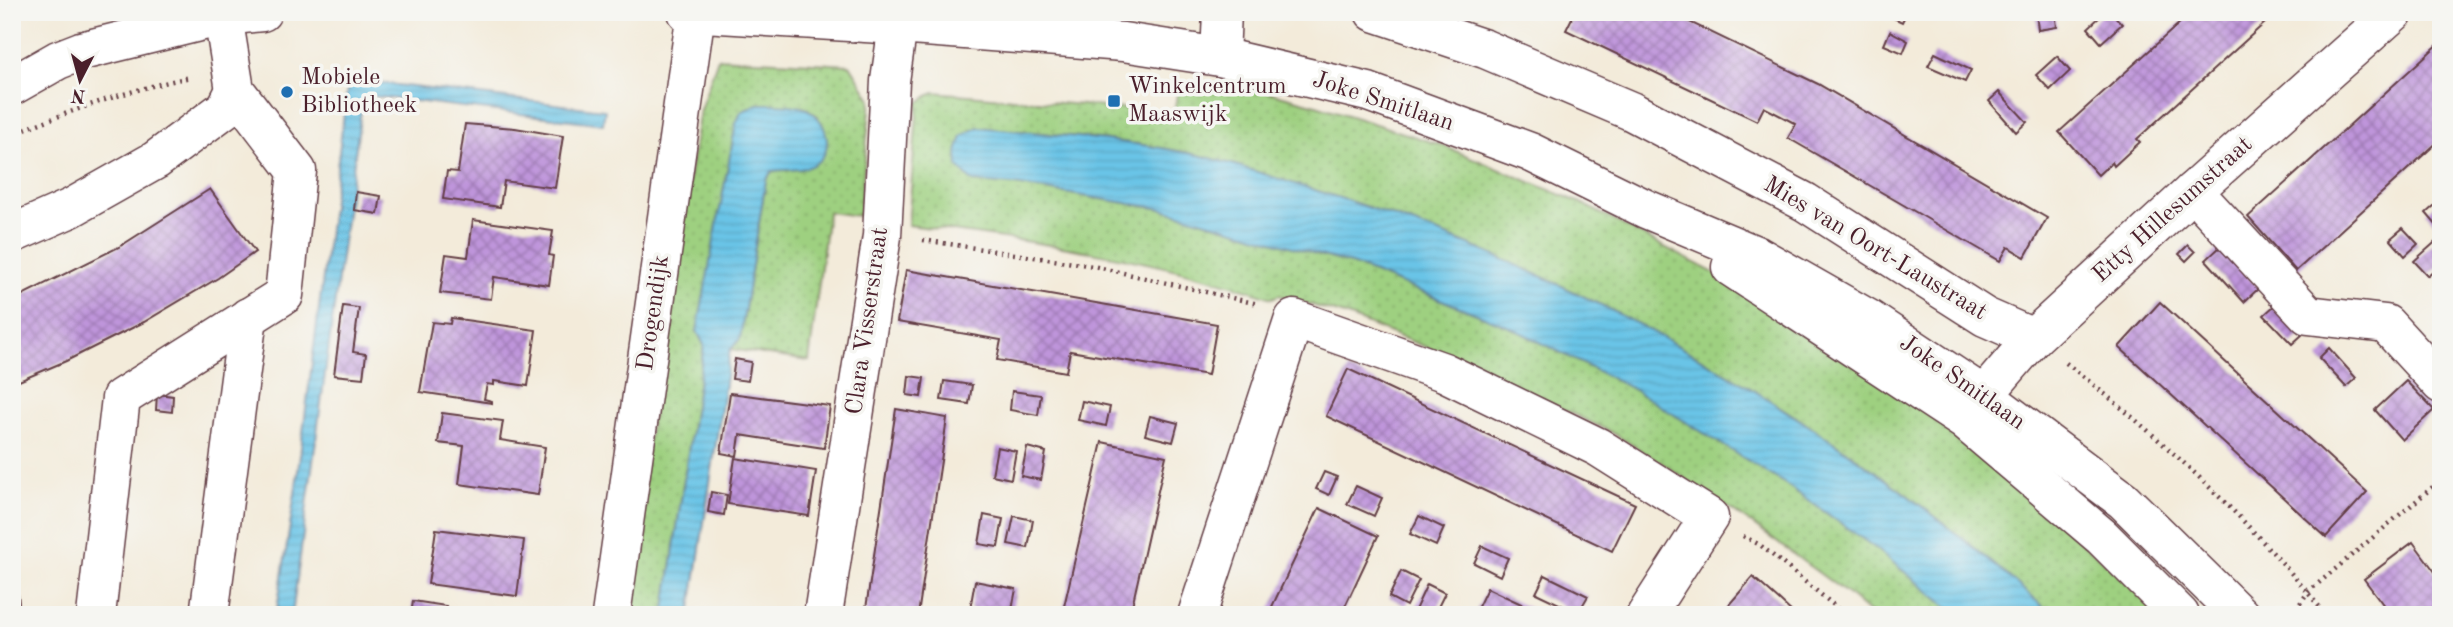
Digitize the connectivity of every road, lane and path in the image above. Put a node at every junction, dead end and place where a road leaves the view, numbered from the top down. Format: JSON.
{"nodes":[{"id":1,"x":262,"y":12,"type":"edge"},
{"id":2,"x":688,"y":12,"type":"edge"},
{"id":3,"x":1222,"y":12,"type":"edge"},
{"id":4,"x":1374,"y":12,"type":"edge"},
{"id":5,"x":2394,"y":12,"type":"edge"},
{"id":6,"x":696,"y":13,"type":"edge"},
{"id":7,"x":223,"y":16,"type":"junction"},
{"id":8,"x":898,"y":25,"type":"junction"},
{"id":9,"x":1220,"y":57,"type":"junction"},
{"id":10,"x":58,"y":60,"type":"junction"},
{"id":11,"x":12,"y":68,"type":"edge"},
{"id":12,"x":233,"y":80,"type":"junction"},
{"id":13,"x":12,"y":86,"type":"edge"},
{"id":14,"x":12,"y":134,"type":"edge"},
{"id":15,"x":2193,"y":191,"type":"junction"},
{"id":16,"x":12,"y":234,"type":"edge"},
{"id":17,"x":882,"y":236,"type":"junction"},
{"id":18,"x":248,"y":317,"type":"junction"},
{"id":19,"x":1294,"y":319,"type":"junction"},
{"id":20,"x":2033,"y":338,"type":"junction"},
{"id":21,"x":2441,"y":384,"type":"edge"},
{"id":22,"x":1973,"y":407,"type":"junction"},
{"id":23,"x":2441,"y":480,"type":"edge"},
{"id":24,"x":1709,"y":517,"type":"junction"},
{"id":25,"x":2308,"y":592,"type":"junction"},
{"id":26,"x":96,"y":615,"type":"edge"},
{"id":27,"x":209,"y":615,"type":"edge"},
{"id":28,"x":611,"y":615,"type":"edge"},
{"id":29,"x":823,"y":615,"type":"edge"},
{"id":30,"x":1197,"y":615,"type":"edge"},
{"id":31,"x":1646,"y":615,"type":"edge"},
{"id":32,"x":1846,"y":615,"type":"edge"},
{"id":33,"x":2180,"y":615,"type":"edge"},
{"id":34,"x":2240,"y":615,"type":"edge"},
{"id":35,"x":2292,"y":615,"type":"edge"},
{"id":36,"x":2326,"y":615,"type":"edge"}],
"edges":[{"from":1,"to":7,"type":"street"},
{"from":2,"to":6,"type":"street","name":"Joke Smitlaan"},
{"from":3,"to":9,"type":"street"},
{"from":4,"to":20,"type":"street","name":"Mies van Oort-Laustraat"},
{"from":5,"to":15,"type":"street","name":"Etty Hillesumstraat"},
{"from":6,"to":8,"type":"street","name":"Joke Smitlaan"},
{"from":6,"to":28,"type":"street","name":"Drogendijk"},
{"from":7,"to":10,"type":"street"},
{"from":7,"to":12,"type":"street"},
{"from":8,"to":9,"type":"street","name":"Joke Smitlaan"},
{"from":8,"to":17,"type":"street","name":"Clara Visserstraat"},
{"from":9,"to":22,"type":"street","name":"Joke Smitlaan"},
{"from":10,"to":11,"type":"street"},
{"from":10,"to":13,"type":"street"},
{"from":12,"to":14,"type":"path"},
{"from":12,"to":16,"type":"street"},
{"from":12,"to":18,"type":"street"},
{"from":15,"to":20,"type":"street","name":"Etty Hillesumstraat"},
{"from":15,"to":21,"type":"street"},
{"from":17,"to":19,"type":"path"},
{"from":17,"to":29,"type":"street","name":"Clara Visserstraat"},
{"from":18,"to":26,"type":"street"},
{"from":18,"to":27,"type":"street"},
{"from":19,"to":24,"type":"street"},
{"from":19,"to":30,"type":"street"},
{"from":20,"to":22,"type":"street","name":"Etty Hillesumstraat"},
{"from":20,"to":25,"type":"path"},
{"from":22,"to":33,"type":"street","name":"Joke Smitlaan"},
{"from":22,"to":34,"type":"street","name":"Joke Smitlaan"},
{"from":23,"to":25,"type":"path"},
{"from":24,"to":31,"type":"street"},
{"from":24,"to":32,"type":"path"},
{"from":25,"to":35,"type":"path"},
{"from":25,"to":36,"type":"path"}]}
